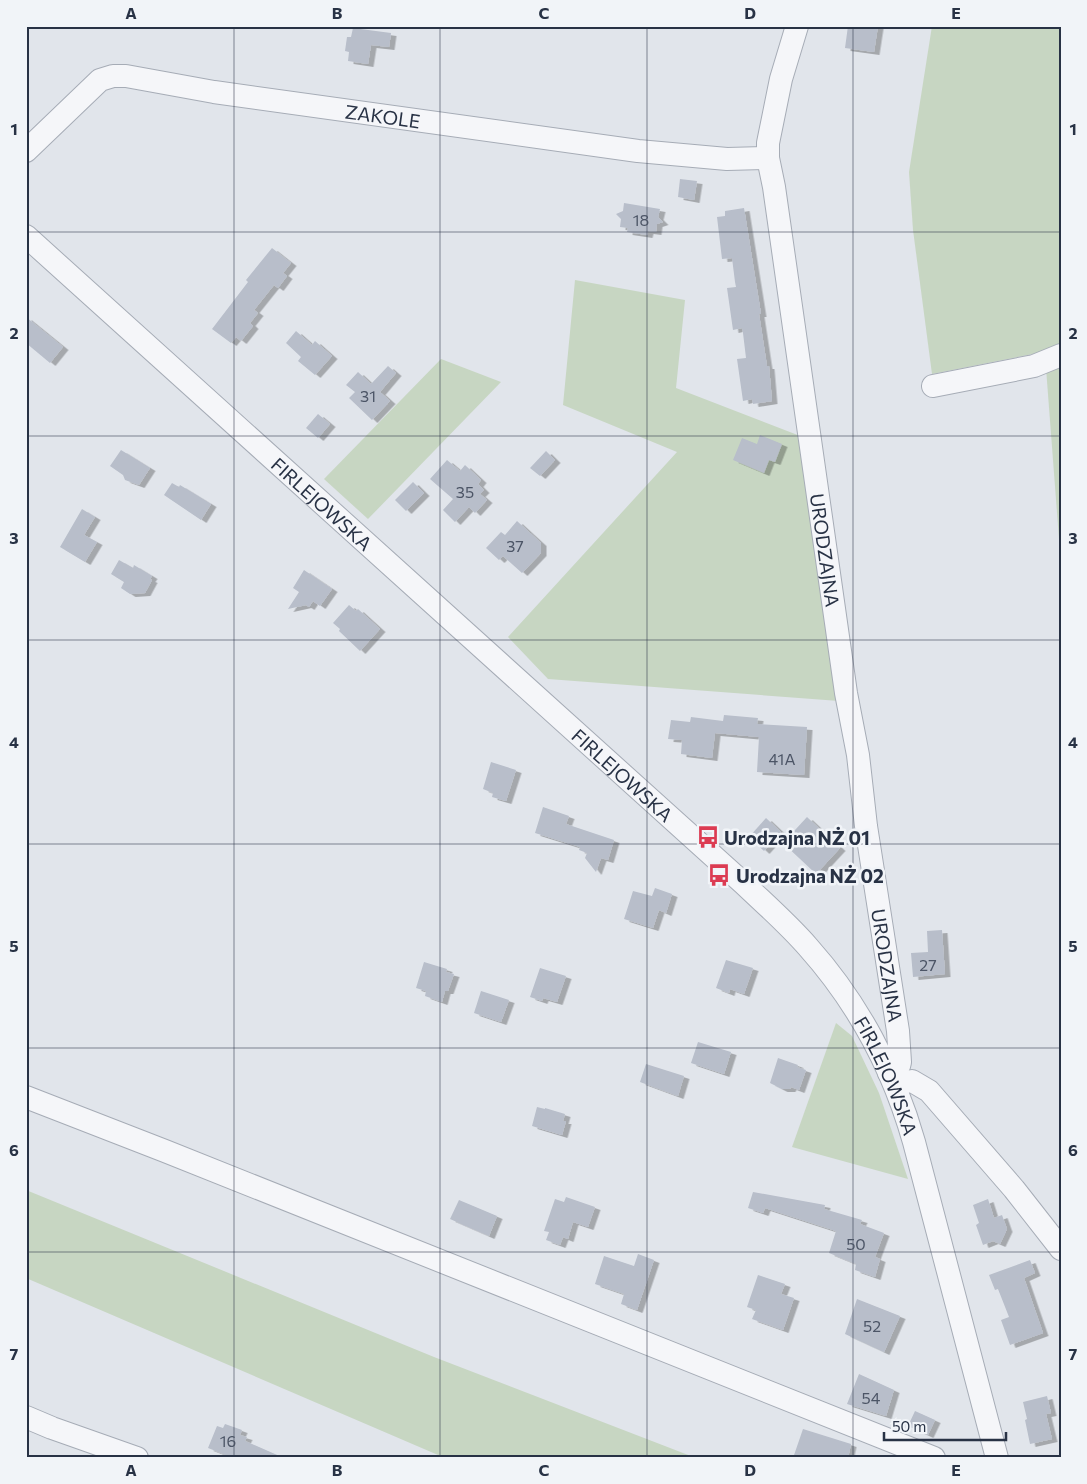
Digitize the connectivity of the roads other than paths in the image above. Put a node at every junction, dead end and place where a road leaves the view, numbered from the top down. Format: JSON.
{"nodes":[{"id":1,"x":797,"y":26,"type":"edge"},
{"id":2,"x":26,"y":151,"type":"edge"},
{"id":3,"x":768,"y":158,"type":"junction"},
{"id":4,"x":26,"y":236,"type":"edge"},
{"id":5,"x":1061,"y":355,"type":"edge"},
{"id":6,"x":933,"y":386,"type":"dead end"},
{"id":7,"x":892,"y":1079,"type":"junction"},
{"id":8,"x":26,"y":1097,"type":"edge"},
{"id":9,"x":1061,"y":1249,"type":"edge"},
{"id":10,"x":26,"y":1417,"type":"edge"},
{"id":11,"x":137,"y":1458,"type":"edge"},
{"id":12,"x":934,"y":1458,"type":"edge"},
{"id":13,"x":997,"y":1458,"type":"edge"}],
"edges":[{"from":1,"to":3,"type":"street","name":"URODZAJNA"},
{"from":2,"to":3,"type":"street","name":"ZAKOLE"},
{"from":3,"to":7,"type":"street","name":"URODZAJNA"},
{"from":4,"to":7,"type":"street","name":"FIRLEJOWSKA"},
{"from":5,"to":6,"type":"street"},
{"from":7,"to":9,"type":"street"},
{"from":7,"to":13,"type":"street","name":"FIRLEJOWSKA"},
{"from":8,"to":12,"type":"street"},
{"from":10,"to":11,"type":"street"}]}
